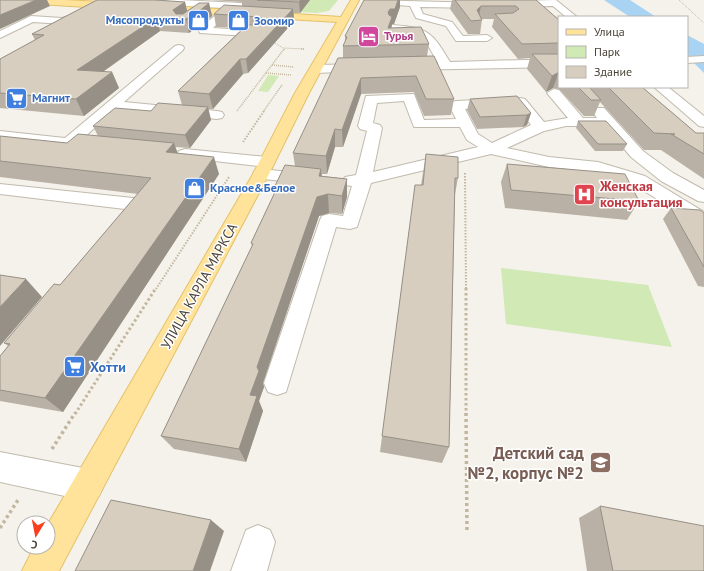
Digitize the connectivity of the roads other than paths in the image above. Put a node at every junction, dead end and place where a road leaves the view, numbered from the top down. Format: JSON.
{"nodes":[{"id":1,"x":21,"y":0,"type":"edge"},
{"id":2,"x":132,"y":0,"type":"edge"},
{"id":3,"x":355,"y":0,"type":"edge"},
{"id":4,"x":372,"y":0,"type":"edge"},
{"id":5,"x":553,"y":2,"type":"edge"},
{"id":6,"x":98,"y":3,"type":"edge"},
{"id":7,"x":244,"y":3,"type":"edge"},
{"id":8,"x":11,"y":4,"type":"edge"},
{"id":9,"x":414,"y":4,"type":"junction"},
{"id":10,"x":504,"y":4,"type":"edge"},
{"id":11,"x":489,"y":5,"type":"edge"},
{"id":12,"x":200,"y":11,"type":"junction"},
{"id":13,"x":229,"y":13,"type":"junction"},
{"id":14,"x":571,"y":16,"type":"edge"},
{"id":15,"x":344,"y":20,"type":"junction"},
{"id":16,"x":187,"y":21,"type":"edge"},
{"id":17,"x":393,"y":28,"type":"edge"},
{"id":18,"x":262,"y":34,"type":"edge"},
{"id":19,"x":0,"y":35,"type":"edge"},
{"id":20,"x":488,"y":36,"type":"dead end"},
{"id":21,"x":179,"y":48,"type":"dead end"},
{"id":22,"x":704,"y":59,"type":"edge"},
{"id":23,"x":688,"y":60,"type":"edge"},
{"id":24,"x":309,"y":62,"type":"junction"},
{"id":25,"x":558,"y":63,"type":"edge"},
{"id":26,"x":446,"y":66,"type":"junction"},
{"id":27,"x":393,"y":67,"type":"edge"},
{"id":28,"x":378,"y":68,"type":"edge"},
{"id":29,"x":663,"y":90,"type":"edge"},
{"id":30,"x":554,"y":93,"type":"edge"},
{"id":31,"x":588,"y":99,"type":"edge"},
{"id":32,"x":113,"y":105,"type":"junction"},
{"id":33,"x":217,"y":115,"type":"dead end"},
{"id":34,"x":578,"y":121,"type":"junction"},
{"id":35,"x":609,"y":122,"type":"junction"},
{"id":36,"x":465,"y":123,"type":"junction"},
{"id":37,"x":704,"y":123,"type":"edge"},
{"id":38,"x":540,"y":127,"type":"junction"},
{"id":39,"x":0,"y":136,"type":"edge"},
{"id":40,"x":68,"y":143,"type":"junction"},
{"id":41,"x":114,"y":147,"type":"edge"},
{"id":42,"x":491,"y":149,"type":"junction"},
{"id":43,"x":167,"y":152,"type":"edge"},
{"id":44,"x":264,"y":168,"type":"junction"},
{"id":45,"x":363,"y":180,"type":"junction"},
{"id":46,"x":0,"y":189,"type":"edge"},
{"id":47,"x":704,"y":197,"type":"edge"},
{"id":48,"x":704,"y":220,"type":"edge"},
{"id":49,"x":118,"y":222,"type":"edge"},
{"id":50,"x":276,"y":383,"type":"dead end"},
{"id":51,"x":0,"y":467,"type":"edge"},
{"id":52,"x":88,"y":485,"type":"junction"},
{"id":53,"x":40,"y":571,"type":"edge"}],
"edges":[{"from":1,"to":6,"type":"main road"},
{"from":1,"to":8,"type":"street"},
{"from":2,"to":7,"type":"street"},
{"from":3,"to":15,"type":"main road","name":"УЛИЦА КАРЛА МАРКСА"},
{"from":4,"to":9,"type":"street"},
{"from":5,"to":10,"type":"street"},
{"from":5,"to":14,"type":"street"},
{"from":6,"to":12,"type":"main road"},
{"from":6,"to":19,"type":"street"},
{"from":7,"to":13,"type":"street"},
{"from":9,"to":11,"type":"street"},
{"from":9,"to":20,"type":"street"},
{"from":12,"to":13,"type":"main road"},
{"from":12,"to":16,"type":"street"},
{"from":13,"to":15,"type":"main road"},
{"from":13,"to":18,"type":"street"},
{"from":15,"to":24,"type":"main road","name":"УЛИЦА КАРЛА МАРКСА"},
{"from":17,"to":26,"type":"street"},
{"from":21,"to":32,"type":"street"},
{"from":22,"to":23,"type":"street"},
{"from":24,"to":28,"type":"street"},
{"from":24,"to":44,"type":"main road","name":"УЛИЦА КАРЛА МАРКСА"},
{"from":25,"to":26,"type":"street"},
{"from":26,"to":27,"type":"street"},
{"from":29,"to":37,"type":"street"},
{"from":30,"to":34,"type":"street"},
{"from":31,"to":35,"type":"street"},
{"from":32,"to":33,"type":"street"},
{"from":32,"to":40,"type":"street"},
{"from":34,"to":35,"type":"street"},
{"from":34,"to":38,"type":"street"},
{"from":35,"to":47,"type":"street"},
{"from":36,"to":38,"type":"street"},
{"from":36,"to":42,"type":"street"},
{"from":36,"to":45,"type":"street"},
{"from":38,"to":42,"type":"street"},
{"from":39,"to":40,"type":"street"},
{"from":40,"to":41,"type":"street"},
{"from":42,"to":45,"type":"street"},
{"from":42,"to":48,"type":"street"},
{"from":43,"to":44,"type":"street"},
{"from":44,"to":45,"type":"street"},
{"from":44,"to":52,"type":"main road","name":"УЛИЦА КАРЛА МАРКСА"},
{"from":45,"to":50,"type":"street"},
{"from":46,"to":49,"type":"street"},
{"from":51,"to":52,"type":"street"},
{"from":52,"to":53,"type":"main road","name":"УЛИЦА КАРЛА МАРКСА"}]}
